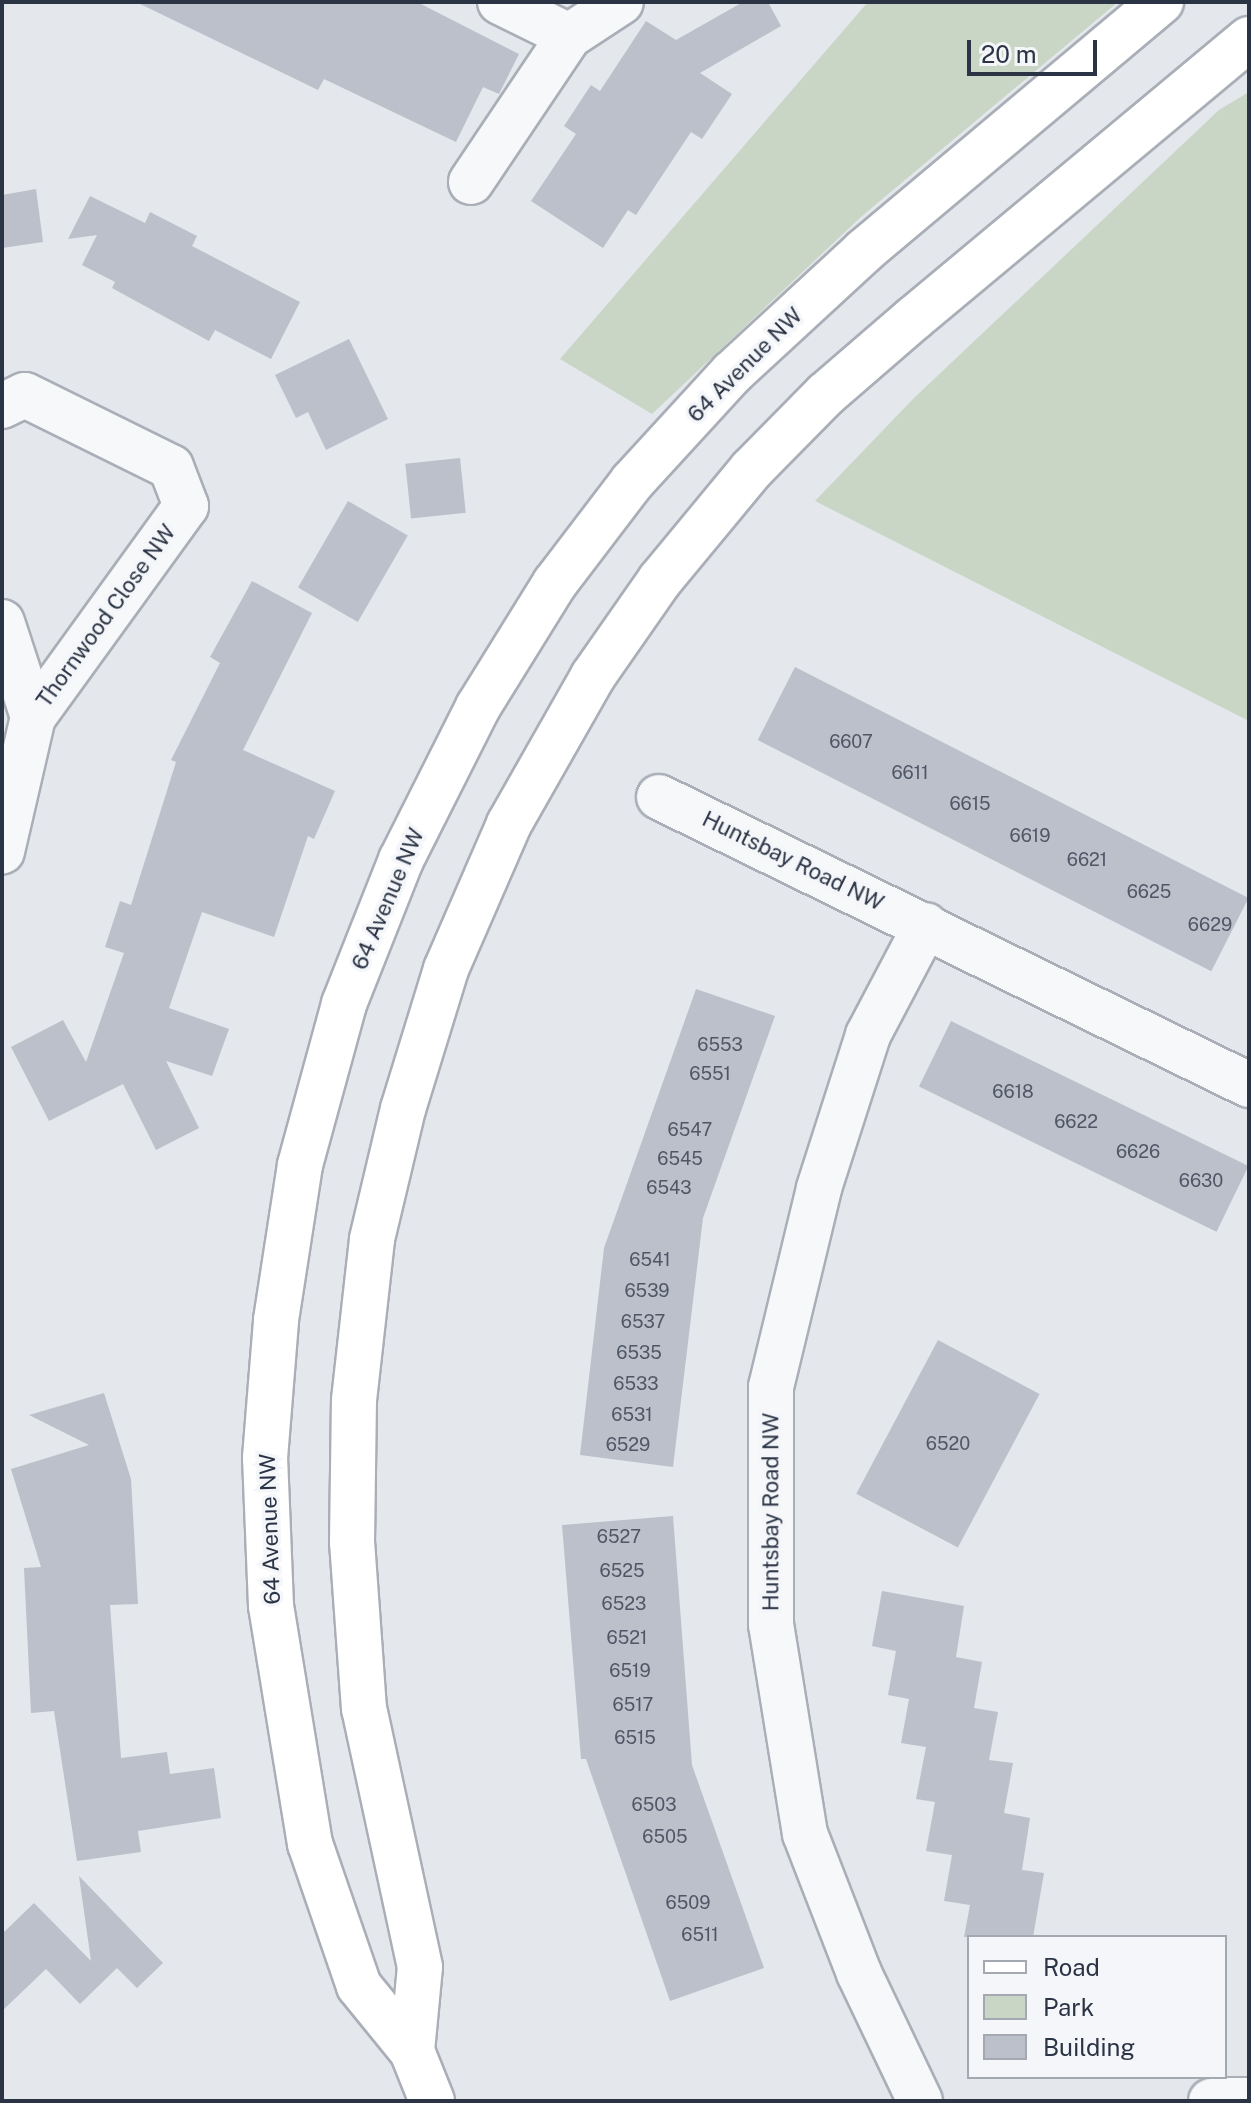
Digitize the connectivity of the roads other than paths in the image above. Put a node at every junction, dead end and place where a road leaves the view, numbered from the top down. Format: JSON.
{"nodes":[{"id":1,"x":500,"y":2,"type":"edge"},
{"id":2,"x":621,"y":2,"type":"edge"},
{"id":3,"x":1161,"y":2,"type":"edge"},
{"id":4,"x":569,"y":36,"type":"junction"},
{"id":5,"x":1249,"y":39,"type":"edge"},
{"id":6,"x":1249,"y":65,"type":"edge"},
{"id":7,"x":1127,"y":141,"type":"junction"},
{"id":8,"x":471,"y":182,"type":"dead end"},
{"id":9,"x":2,"y":406,"type":"edge"},
{"id":10,"x":2,"y":622,"type":"edge"},
{"id":11,"x":33,"y":717,"type":"junction"},
{"id":12,"x":659,"y":797,"type":"dead end"},
{"id":13,"x":2,"y":851,"type":"edge"},
{"id":14,"x":926,"y":925,"type":"junction"},
{"id":15,"x":1249,"y":1085,"type":"edge"},
{"id":16,"x":412,"y":2051,"type":"junction"},
{"id":17,"x":1249,"y":2100,"type":"edge"},
{"id":18,"x":432,"y":2101,"type":"edge"},
{"id":19,"x":920,"y":2101,"type":"edge"},
{"id":20,"x":1211,"y":2101,"type":"edge"}],
"edges":[{"from":1,"to":4,"type":"street"},
{"from":2,"to":4,"type":"street"},
{"from":3,"to":16,"type":"main road","name":"64 Avenue NW"},
{"from":4,"to":8,"type":"street"},
{"from":5,"to":7,"type":"main road","name":"64 Avenue NW"},
{"from":6,"to":7,"type":"main road"},
{"from":7,"to":16,"type":"main road","name":"64 Avenue NW"},
{"from":9,"to":11,"type":"street","name":"Thornwood Close NW"},
{"from":10,"to":11,"type":"street","name":"Thornwood Close NW"},
{"from":11,"to":13,"type":"street","name":"Thornwood Close NW"},
{"from":12,"to":14,"type":"street","name":"Huntsbay Road NW"},
{"from":14,"to":15,"type":"street","name":"Huntsbay Road NW"},
{"from":14,"to":19,"type":"street","name":"Huntsbay Road NW"},
{"from":16,"to":18,"type":"main road","name":"64 Avenue NW"},
{"from":17,"to":20,"type":"street"}]}
